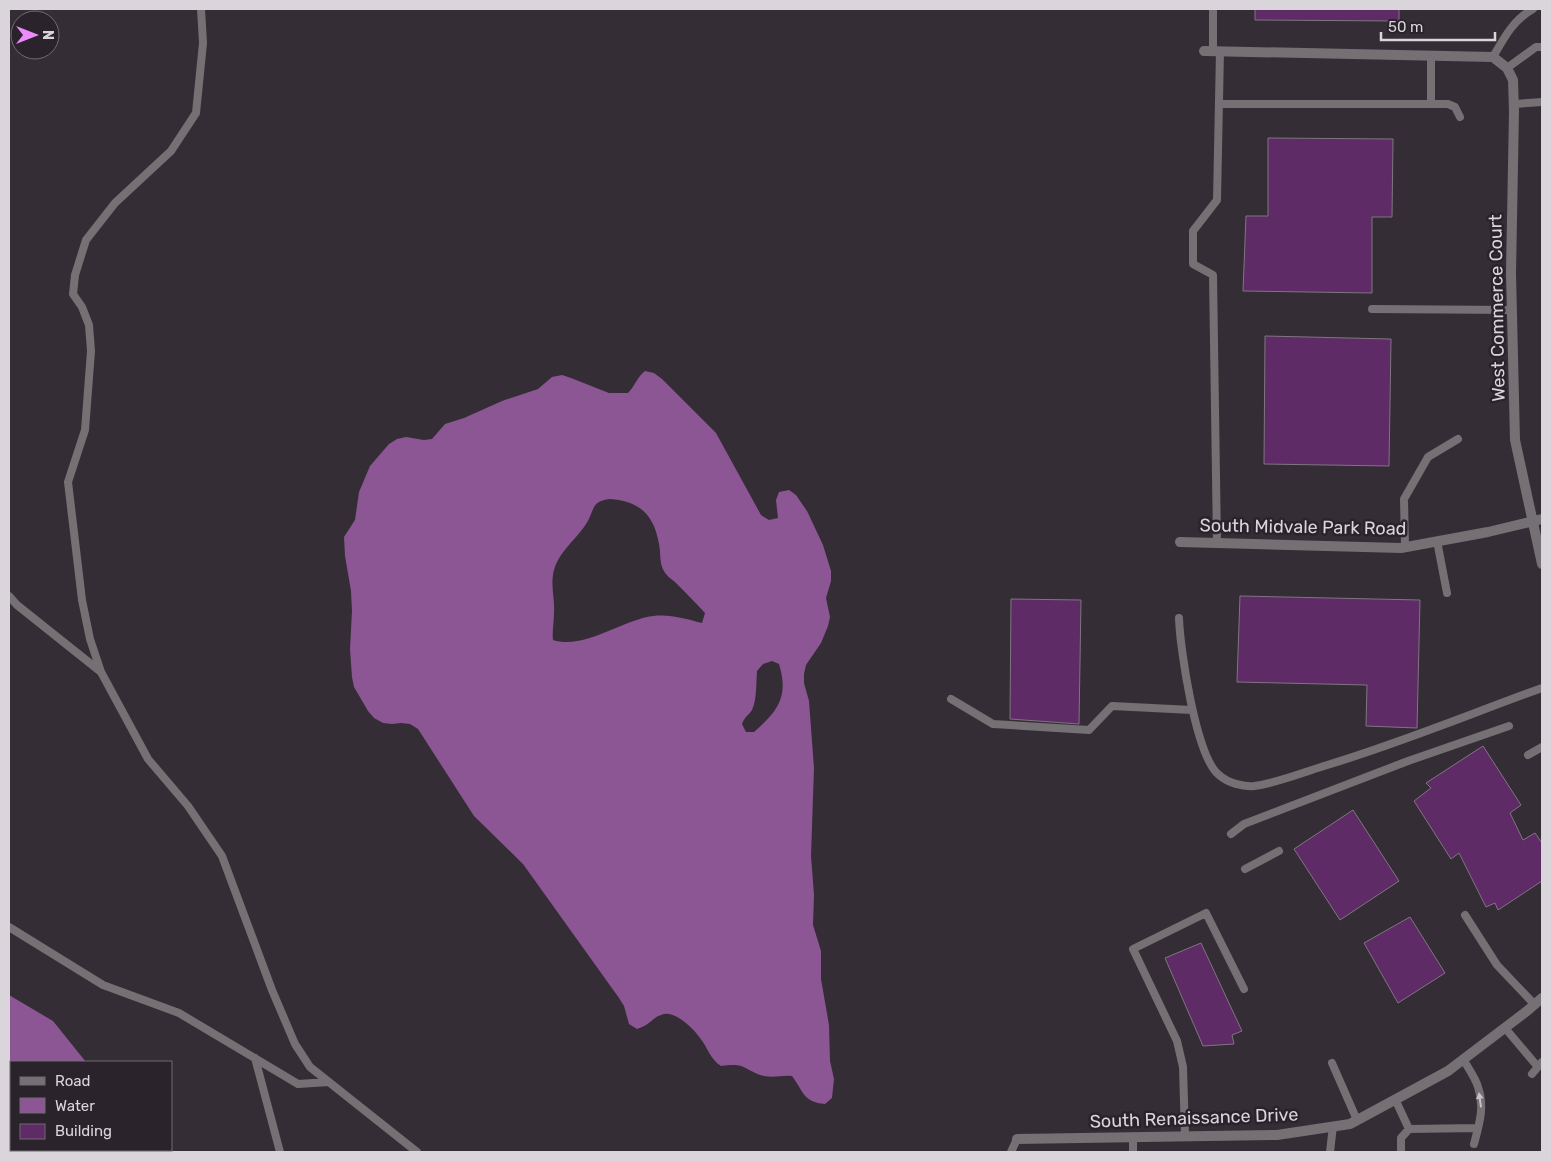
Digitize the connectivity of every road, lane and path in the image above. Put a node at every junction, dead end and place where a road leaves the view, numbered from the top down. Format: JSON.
{"nodes":[{"id":1,"x":201,"y":9,"type":"edge"},
{"id":2,"x":1213,"y":9,"type":"edge"},
{"id":3,"x":1533,"y":9,"type":"edge"},
{"id":4,"x":1542,"y":47,"type":"edge"},
{"id":5,"x":1212,"y":51,"type":"junction"},
{"id":6,"x":1432,"y":56,"type":"junction"},
{"id":7,"x":1492,"y":58,"type":"junction"},
{"id":8,"x":1507,"y":68,"type":"junction"},
{"id":9,"x":1542,"y":102,"type":"edge"},
{"id":10,"x":1220,"y":104,"type":"junction"},
{"id":11,"x":1431,"y":104,"type":"junction"},
{"id":12,"x":1514,"y":104,"type":"junction"},
{"id":13,"x":1460,"y":117,"type":"dead end"},
{"id":14,"x":1372,"y":310,"type":"dead end"},
{"id":15,"x":1512,"y":310,"type":"junction"},
{"id":16,"x":1458,"y":438,"type":"dead end"},
{"id":17,"x":1538,"y":520,"type":"edge"},
{"id":18,"x":1436,"y":541,"type":"junction"},
{"id":19,"x":1180,"y":542,"type":"dead end"},
{"id":20,"x":1218,"y":543,"type":"junction"},
{"id":21,"x":1405,"y":547,"type":"junction"},
{"id":22,"x":1542,"y":564,"type":"edge"},
{"id":23,"x":1447,"y":593,"type":"dead end"},
{"id":24,"x":9,"y":596,"type":"edge"},
{"id":25,"x":1179,"y":618,"type":"dead end"},
{"id":26,"x":101,"y":672,"type":"junction"},
{"id":27,"x":1542,"y":688,"type":"edge"},
{"id":28,"x":951,"y":699,"type":"dead end"},
{"id":29,"x":1192,"y":710,"type":"junction"},
{"id":30,"x":1509,"y":726,"type":"dead end"},
{"id":31,"x":1542,"y":748,"type":"edge"},
{"id":32,"x":1528,"y":755,"type":"dead end"},
{"id":33,"x":1231,"y":834,"type":"dead end"},
{"id":34,"x":1279,"y":852,"type":"dead end"},
{"id":35,"x":1245,"y":869,"type":"dead end"},
{"id":36,"x":1465,"y":915,"type":"dead end"},
{"id":37,"x":9,"y":927,"type":"edge"},
{"id":38,"x":1244,"y":989,"type":"dead end"},
{"id":39,"x":1538,"y":1001,"type":"edge"},
{"id":40,"x":1505,"y":1028,"type":"junction"},
{"id":41,"x":255,"y":1058,"type":"junction"},
{"id":42,"x":1463,"y":1059,"type":"junction"},
{"id":43,"x":1332,"y":1063,"type":"dead end"},
{"id":44,"x":1538,"y":1068,"type":"edge"},
{"id":45,"x":329,"y":1082,"type":"junction"},
{"id":46,"x":1395,"y":1099,"type":"junction"},
{"id":47,"x":1357,"y":1120,"type":"junction"},
{"id":48,"x":1333,"y":1126,"type":"junction"},
{"id":49,"x":1478,"y":1128,"type":"junction"},
{"id":50,"x":1409,"y":1129,"type":"junction"},
{"id":51,"x":1185,"y":1136,"type":"junction"},
{"id":52,"x":1133,"y":1137,"type":"junction"},
{"id":53,"x":1017,"y":1139,"type":"joint"},
{"id":54,"x":1474,"y":1144,"type":"dead end"},
{"id":55,"x":280,"y":1152,"type":"edge"},
{"id":56,"x":417,"y":1152,"type":"edge"},
{"id":57,"x":1010,"y":1152,"type":"edge"},
{"id":58,"x":1133,"y":1152,"type":"edge"},
{"id":59,"x":1330,"y":1152,"type":"edge"},
{"id":60,"x":1401,"y":1152,"type":"edge"}],
"edges":[{"from":1,"to":26,"type":"lane"},
{"from":2,"to":5,"type":"lane"},
{"from":3,"to":7,"type":"lane"},
{"from":4,"to":8,"type":"lane"},
{"from":5,"to":6,"type":"street"},
{"from":5,"to":10,"type":"lane"},
{"from":6,"to":7,"type":"street"},
{"from":6,"to":11,"type":"lane"},
{"from":7,"to":8,"type":"street"},
{"from":8,"to":12,"type":"street","name":"West Commerce Court"},
{"from":9,"to":12,"type":"lane"},
{"from":10,"to":11,"type":"lane"},
{"from":10,"to":20,"type":"lane"},
{"from":11,"to":13,"type":"lane"},
{"from":12,"to":15,"type":"street","name":"West Commerce Court"},
{"from":14,"to":15,"type":"lane"},
{"from":15,"to":17,"type":"street","name":"West Commerce Court"},
{"from":16,"to":21,"type":"lane"},
{"from":17,"to":18,"type":"street","name":"South Midvale Park Road"},
{"from":17,"to":22,"type":"street","name":"West Commerce Court"},
{"from":18,"to":21,"type":"street","name":"South Midvale Park Road"},
{"from":18,"to":23,"type":"lane"},
{"from":19,"to":20,"type":"street","name":"South Midvale Park Road"},
{"from":20,"to":21,"type":"street","name":"South Midvale Park Road"},
{"from":24,"to":26,"type":"lane"},
{"from":25,"to":29,"type":"lane"},
{"from":26,"to":45,"type":"lane"},
{"from":27,"to":29,"type":"lane"},
{"from":28,"to":29,"type":"lane"},
{"from":30,"to":33,"type":"lane"},
{"from":31,"to":32,"type":"lane"},
{"from":34,"to":35,"type":"lane"},
{"from":36,"to":39,"type":"lane"},
{"from":37,"to":41,"type":"lane"},
{"from":38,"to":51,"type":"lane"},
{"from":39,"to":40,"type":"street","name":"South Renaissance Drive"},
{"from":40,"to":42,"type":"street","name":"South Renaissance Drive"},
{"from":40,"to":44,"type":"lane"},
{"from":41,"to":45,"type":"lane"},
{"from":41,"to":55,"type":"lane"},
{"from":42,"to":46,"type":"street","name":"South Renaissance Drive"},
{"from":49,"to":42,"type":"lane","one_way":true},
{"from":43,"to":47,"type":"lane"},
{"from":45,"to":56,"type":"lane"},
{"from":46,"to":47,"type":"street","name":"South Renaissance Drive"},
{"from":46,"to":50,"type":"lane"},
{"from":47,"to":48,"type":"street","name":"South Renaissance Drive"},
{"from":48,"to":51,"type":"street","name":"South Renaissance Drive"},
{"from":48,"to":59,"type":"lane"},
{"from":49,"to":50,"type":"lane"},
{"from":49,"to":54,"type":"lane"},
{"from":50,"to":60,"type":"lane"},
{"from":51,"to":52,"type":"street","name":"South Renaissance Drive"},
{"from":52,"to":53,"type":"street","name":"South Renaissance Drive"},
{"from":52,"to":58,"type":"lane"},
{"from":53,"to":57,"type":"lane"}]}
